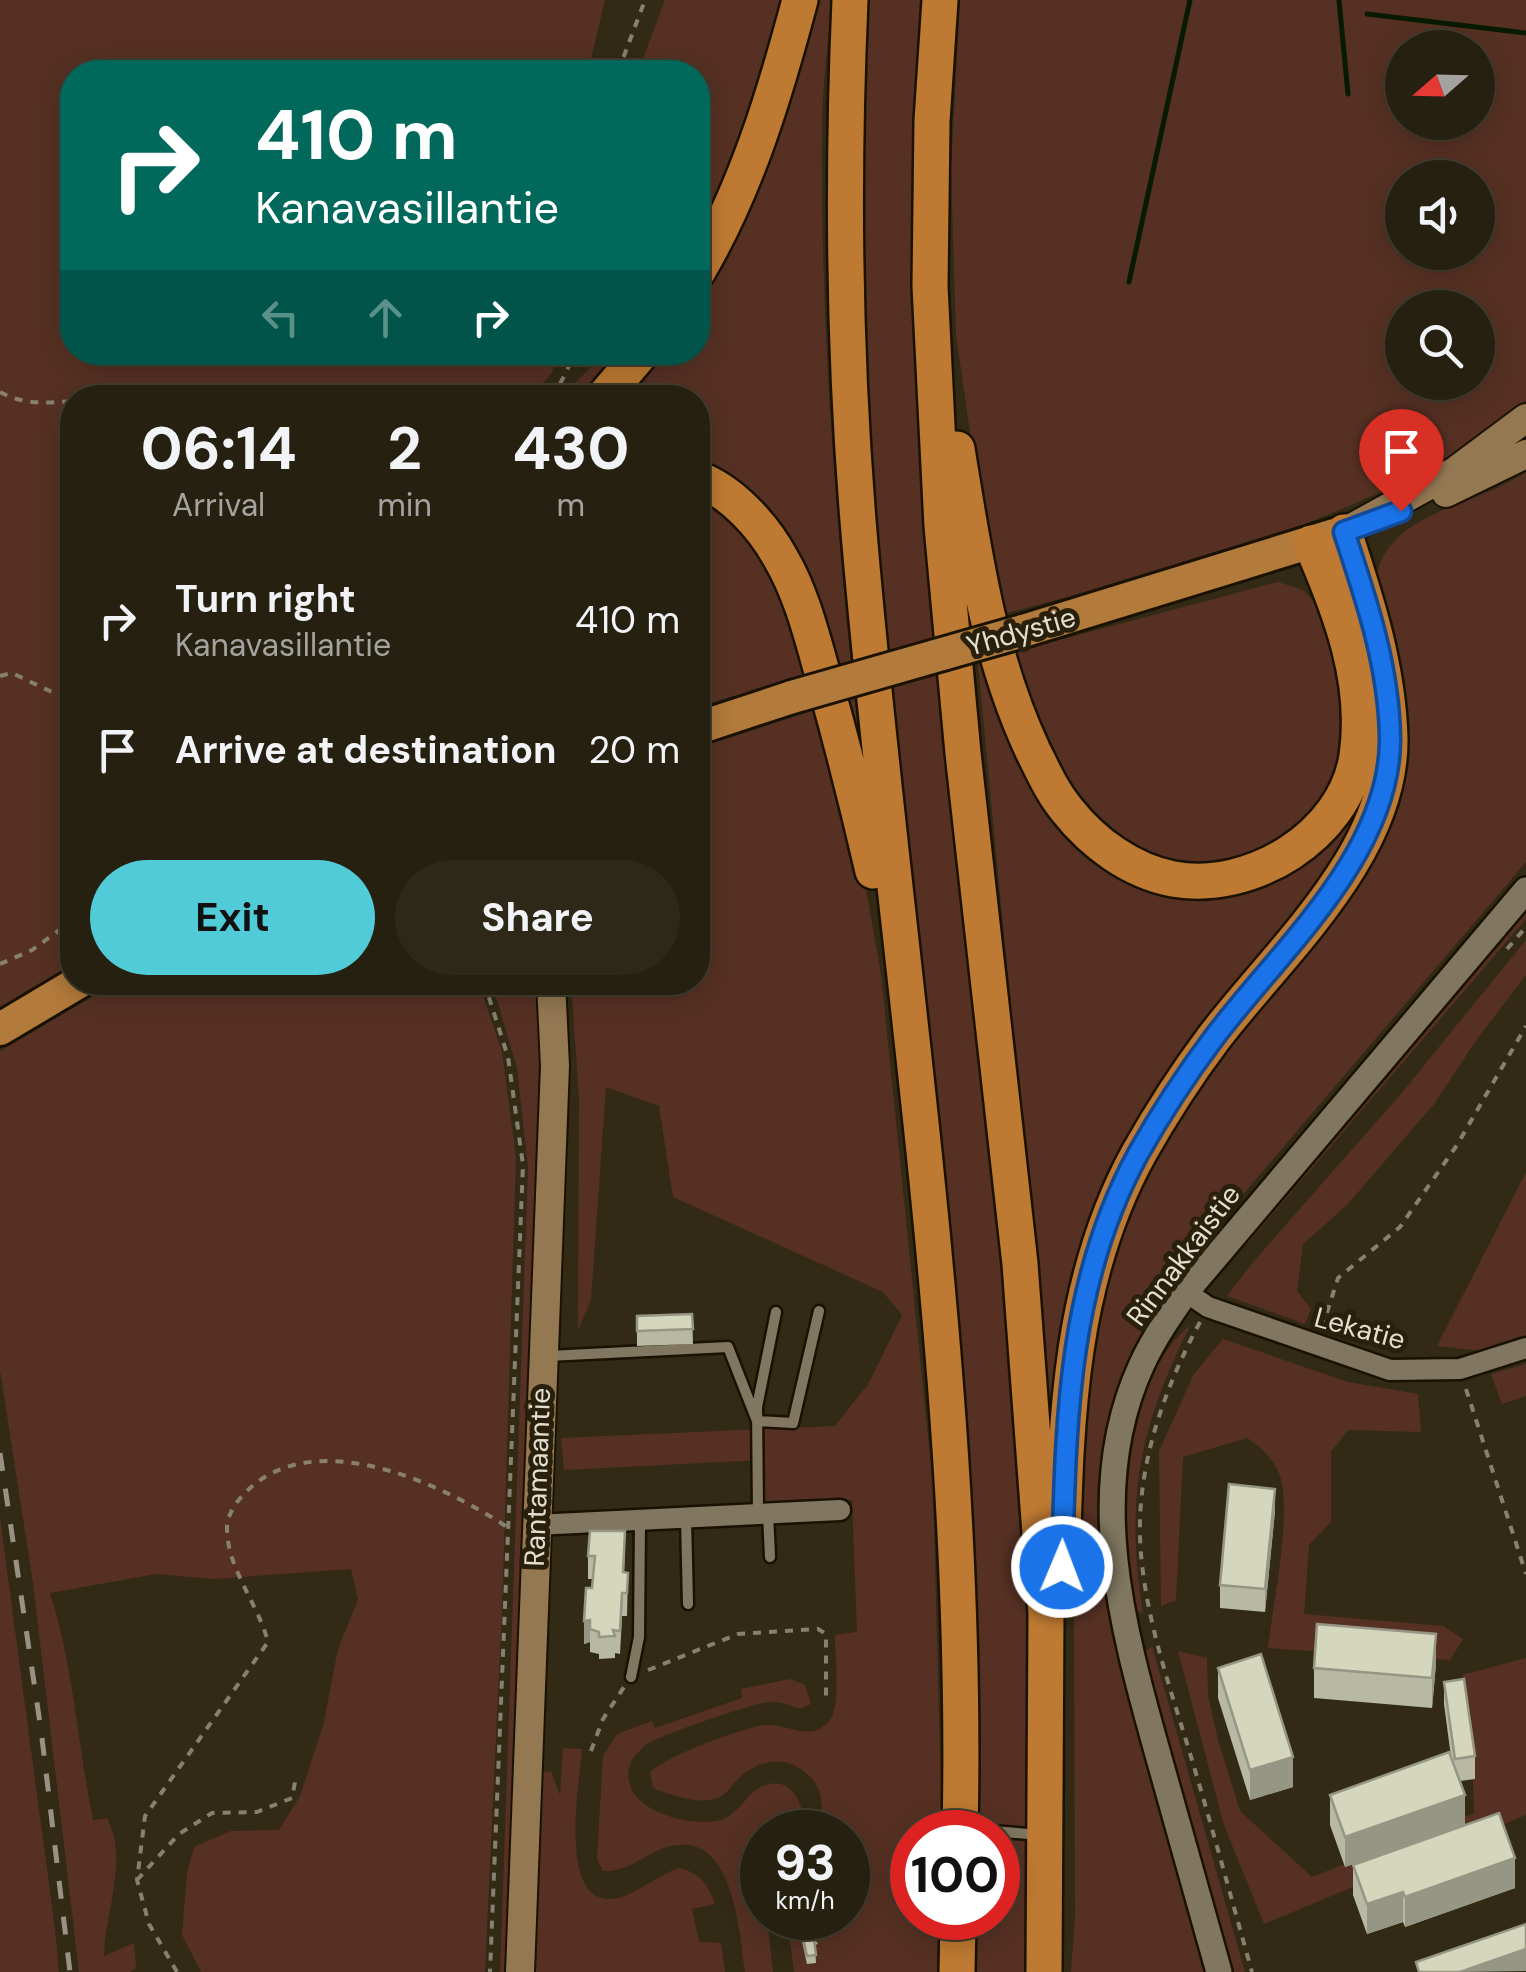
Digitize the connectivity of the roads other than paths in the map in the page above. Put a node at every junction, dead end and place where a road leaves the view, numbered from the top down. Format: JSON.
{"nodes":[{"id":1,"x":800,"y":0,"type":"edge"},
{"id":2,"x":850,"y":0,"type":"edge"},
{"id":3,"x":940,"y":0,"type":"edge"},
{"id":4,"x":710,"y":247,"type":"edge"},
{"id":5,"x":930,"y":286,"type":"junction"},
{"id":6,"x":631,"y":365,"type":"edge"},
{"id":7,"x":613,"y":385,"type":"edge"},
{"id":8,"x":1526,"y":418,"type":"edge"},
{"id":9,"x":1526,"y":454,"type":"edge"},
{"id":10,"x":710,"y":484,"type":"edge"},
{"id":11,"x":1327,"y":537,"type":"junction"},
{"id":12,"x":710,"y":724,"type":"edge"},
{"id":13,"x":1526,"y":890,"type":"edge"},
{"id":14,"x":900,"y":942,"type":"junction"},
{"id":15,"x":60,"y":993,"type":"edge"},
{"id":16,"x":552,"y":995,"type":"edge"},
{"id":17,"x":0,"y":1029,"type":"edge"},
{"id":18,"x":1186,"y":1292,"type":"junction"},
{"id":19,"x":819,"y":1310,"type":"dead end"},
{"id":20,"x":776,"y":1312,"type":"dead end"},
{"id":21,"x":1526,"y":1348,"type":"edge"},
{"id":22,"x":542,"y":1356,"type":"junction"},
{"id":23,"x":757,"y":1421,"type":"junction"},
{"id":24,"x":840,"y":1510,"type":"dead end"},
{"id":25,"x":763,"y":1514,"type":"junction"},
{"id":26,"x":686,"y":1518,"type":"junction"},
{"id":27,"x":640,"y":1520,"type":"junction"},
{"id":28,"x":522,"y":1528,"type":"junction"},
{"id":29,"x":770,"y":1557,"type":"dead end"},
{"id":30,"x":688,"y":1604,"type":"dead end"},
{"id":31,"x":1046,"y":1614,"type":"junction"},
{"id":32,"x":631,"y":1677,"type":"road end"},
{"id":33,"x":961,"y":1810,"type":"edge"},
{"id":34,"x":1020,"y":1833,"type":"edge"},
{"id":35,"x":1047,"y":1835,"type":"junction"},
{"id":36,"x":958,"y":1940,"type":"edge"},
{"id":37,"x":520,"y":1972,"type":"edge"},
{"id":38,"x":957,"y":1972,"type":"edge"},
{"id":39,"x":1044,"y":1972,"type":"edge"},
{"id":40,"x":1219,"y":1972,"type":"edge"}],
"edges":[{"from":1,"to":4,"type":"highway"},
{"from":2,"to":14,"type":"highway"},
{"from":3,"to":5,"type":"highway"},
{"from":5,"to":11,"type":"highway"},
{"from":5,"to":31,"type":"highway"},
{"from":6,"to":7,"type":"highway"},
{"from":8,"to":11,"type":"main road"},
{"from":9,"to":11,"type":"main road"},
{"from":10,"to":14,"type":"highway"},
{"from":11,"to":12,"type":"highway","name":"Yhdystie","bridge":true},
{"from":11,"to":31,"type":"highway"},
{"from":13,"to":18,"type":"street","name":"Rinnakkaistie"},
{"from":14,"to":33,"type":"highway"},
{"from":15,"to":17,"type":"highway"},
{"from":16,"to":22,"type":"main road","name":"Rantamaantie"},
{"from":18,"to":21,"type":"street","name":"Lekatie"},
{"from":18,"to":40,"type":"street","name":"Rinnakkaistie"},
{"from":19,"to":23,"type":"lane"},
{"from":20,"to":23,"type":"lane"},
{"from":22,"to":23,"type":"lane"},
{"from":22,"to":28,"type":"main road","name":"Rantamaantie"},
{"from":23,"to":25,"type":"lane"},
{"from":24,"to":25,"type":"street"},
{"from":25,"to":26,"type":"street"},
{"from":25,"to":29,"type":"lane"},
{"from":26,"to":27,"type":"street"},
{"from":26,"to":30,"type":"lane"},
{"from":27,"to":28,"type":"street"},
{"from":27,"to":32,"type":"lane"},
{"from":28,"to":37,"type":"main road","name":"Rantamaantie"},
{"from":31,"to":35,"type":"highway"},
{"from":34,"to":35,"type":"lane"},
{"from":35,"to":39,"type":"highway"},
{"from":36,"to":38,"type":"highway"}]}
